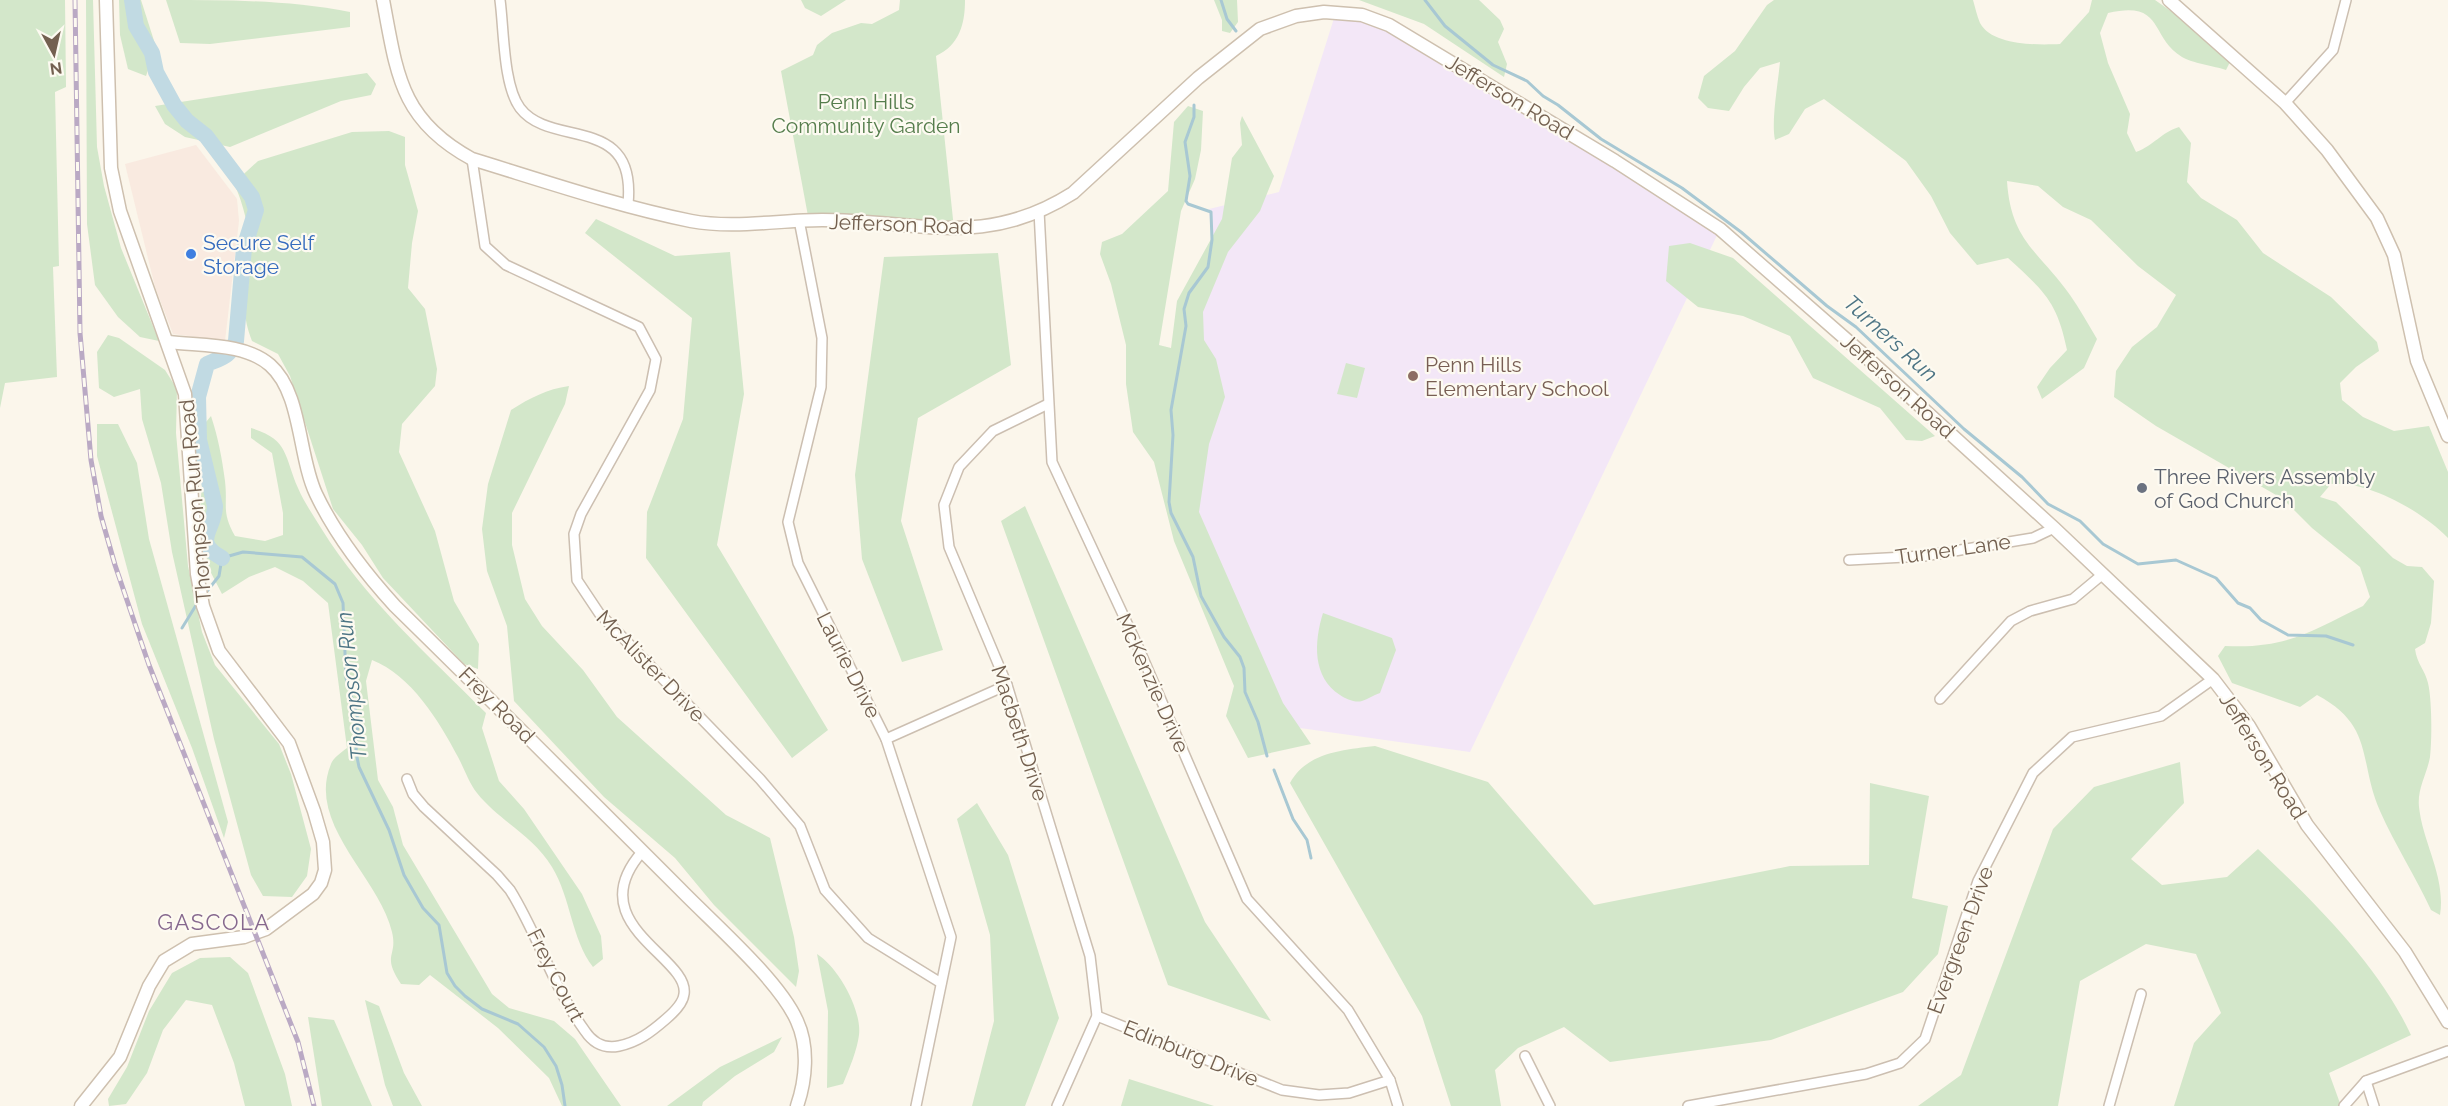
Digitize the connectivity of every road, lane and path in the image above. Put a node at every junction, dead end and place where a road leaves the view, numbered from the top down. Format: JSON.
{"nodes":[{"id":1,"x":106,"y":0,"type":"edge"},
{"id":2,"x":383,"y":0,"type":"edge"},
{"id":3,"x":500,"y":0,"type":"edge"},
{"id":4,"x":2169,"y":0,"type":"edge"},
{"id":5,"x":2346,"y":0,"type":"edge"},
{"id":6,"x":2285,"y":103,"type":"junction"},
{"id":7,"x":472,"y":159,"type":"junction"},
{"id":8,"x":628,"y":204,"type":"junction"},
{"id":9,"x":1039,"y":211,"type":"junction"},
{"id":10,"x":799,"y":220,"type":"junction"},
{"id":11,"x":169,"y":342,"type":"junction"},
{"id":12,"x":1048,"y":404,"type":"junction"},
{"id":13,"x":2448,"y":436,"type":"edge"},
{"id":14,"x":2054,"y":528,"type":"junction"},
{"id":15,"x":1849,"y":560,"type":"dead end"},
{"id":16,"x":2103,"y":574,"type":"junction"},
{"id":17,"x":2214,"y":679,"type":"junction"},
{"id":18,"x":1007,"y":685,"type":"junction"},
{"id":19,"x":1940,"y":699,"type":"dead end"},
{"id":20,"x":886,"y":738,"type":"junction"},
{"id":21,"x":407,"y":779,"type":"dead end"},
{"id":22,"x":642,"y":852,"type":"junction"},
{"id":23,"x":941,"y":983,"type":"junction"},
{"id":24,"x":2141,"y":994,"type":"dead end"},
{"id":25,"x":1097,"y":1016,"type":"junction"},
{"id":26,"x":2448,"y":1022,"type":"edge"},
{"id":27,"x":2448,"y":1051,"type":"edge"},
{"id":28,"x":1525,"y":1056,"type":"dead end"},
{"id":29,"x":1390,"y":1080,"type":"junction"},
{"id":30,"x":2366,"y":1081,"type":"junction"},
{"id":31,"x":81,"y":1106,"type":"edge"},
{"id":32,"x":798,"y":1106,"type":"edge"},
{"id":33,"x":916,"y":1106,"type":"edge"},
{"id":34,"x":1058,"y":1106,"type":"edge"},
{"id":35,"x":1398,"y":1106,"type":"edge"},
{"id":36,"x":1550,"y":1106,"type":"edge"},
{"id":37,"x":1688,"y":1106,"type":"edge"},
{"id":38,"x":2109,"y":1106,"type":"edge"},
{"id":39,"x":2344,"y":1106,"type":"edge"},
{"id":40,"x":2374,"y":1106,"type":"edge"}],
"edges":[{"from":1,"to":11,"type":"street","name":"Thompson Run Road"},
{"from":2,"to":7,"type":"street","name":"Jefferson Road"},
{"from":3,"to":8,"type":"street"},
{"from":4,"to":6,"type":"street"},
{"from":5,"to":6,"type":"street"},
{"from":6,"to":13,"type":"street"},
{"from":7,"to":8,"type":"street","name":"Jefferson Road"},
{"from":7,"to":23,"type":"street","name":"McAlister Drive"},
{"from":8,"to":10,"type":"street","name":"Jefferson Road"},
{"from":9,"to":10,"type":"street","name":"Jefferson Road"},
{"from":9,"to":12,"type":"street","name":"McKenzie Drive"},
{"from":9,"to":14,"type":"street","name":"Jefferson Road"},
{"from":10,"to":20,"type":"street","name":"Laurie Drive"},
{"from":11,"to":22,"type":"street","name":"Frey Road"},
{"from":11,"to":31,"type":"street","name":"Thompson Run Road"},
{"from":12,"to":18,"type":"street","name":"Macbeth Drive"},
{"from":12,"to":29,"type":"street","name":"McKenzie Drive"},
{"from":14,"to":15,"type":"street","name":"Turner Lane"},
{"from":14,"to":16,"type":"street","name":"Jefferson Road"},
{"from":16,"to":17,"type":"street","name":"Jefferson Road"},
{"from":16,"to":19,"type":"street"},
{"from":17,"to":26,"type":"street","name":"Jefferson Road"},
{"from":17,"to":37,"type":"street","name":"Evergreen Drive"},
{"from":18,"to":20,"type":"street"},
{"from":18,"to":25,"type":"street","name":"Macbeth Drive"},
{"from":20,"to":23,"type":"street","name":"Laurie Drive"},
{"from":21,"to":22,"type":"street","name":"Frey Court"},
{"from":22,"to":32,"type":"street","name":"Frey Road"},
{"from":23,"to":33,"type":"street","name":"Laurie Drive"},
{"from":24,"to":38,"type":"street"},
{"from":25,"to":29,"type":"street","name":"Edinburg Drive"},
{"from":25,"to":34,"type":"street"},
{"from":27,"to":30,"type":"street"},
{"from":28,"to":36,"type":"street"},
{"from":29,"to":35,"type":"street","name":"McKenzie Drive"},
{"from":30,"to":39,"type":"street"},
{"from":30,"to":40,"type":"street"}]}
